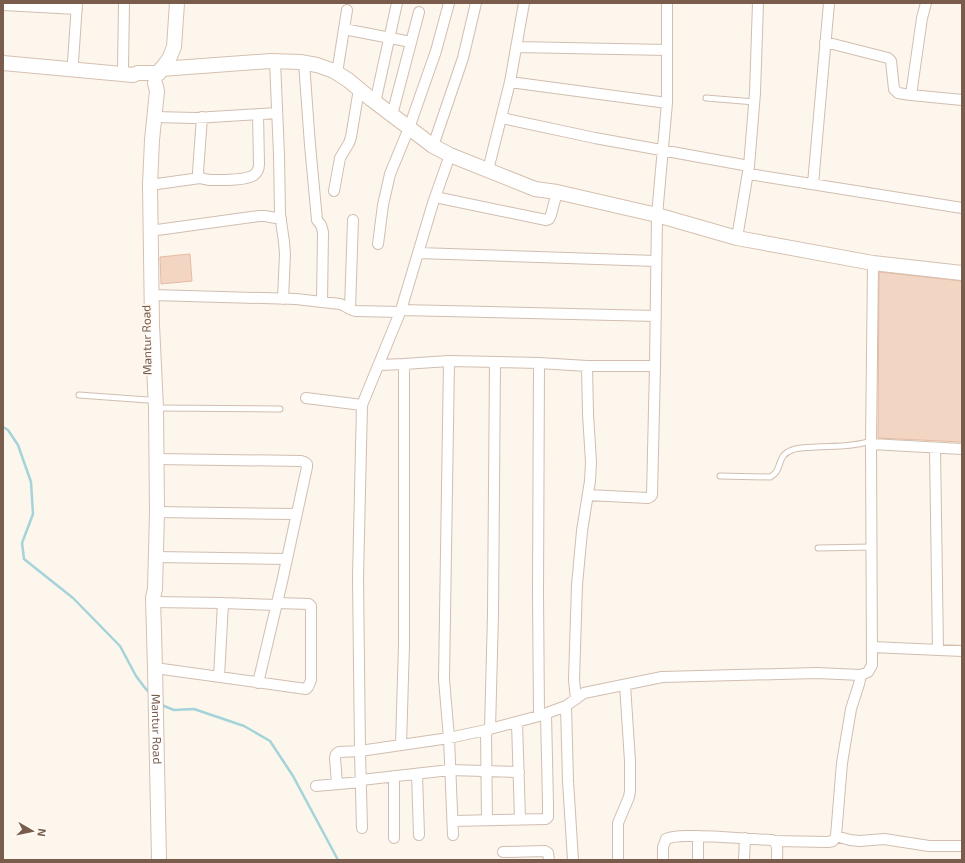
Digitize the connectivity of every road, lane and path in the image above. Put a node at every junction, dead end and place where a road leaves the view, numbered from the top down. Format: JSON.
{"nodes":[{"id":1,"x":124,"y":3,"type":"edge"},
{"id":2,"x":177,"y":3,"type":"edge"},
{"id":3,"x":397,"y":3,"type":"edge"},
{"id":4,"x":449,"y":3,"type":"edge"},
{"id":5,"x":476,"y":3,"type":"edge"},
{"id":6,"x":524,"y":3,"type":"edge"},
{"id":7,"x":667,"y":3,"type":"edge"},
{"id":8,"x":758,"y":3,"type":"edge"},
{"id":9,"x":828,"y":3,"type":"edge"},
{"id":10,"x":926,"y":3,"type":"edge"},
{"id":11,"x":3,"y":5,"type":"edge"},
{"id":12,"x":77,"y":6,"type":"edge"},
{"id":13,"x":347,"y":10,"type":"dead end"},
{"id":14,"x":419,"y":12,"type":"dead end"},
{"id":15,"x":344,"y":29,"type":"junction"},
{"id":16,"x":389,"y":38,"type":"junction"},
{"id":17,"x":411,"y":42,"type":"junction"},
{"id":18,"x":825,"y":42,"type":"junction"},
{"id":19,"x":516,"y":47,"type":"junction"},
{"id":20,"x":667,"y":50,"type":"junction"},
{"id":21,"x":3,"y":55,"type":"edge"},
{"id":22,"x":275,"y":61,"type":"junction"},
{"id":23,"x":73,"y":62,"type":"junction"},
{"id":24,"x":3,"y":63,"type":"edge"},
{"id":25,"x":304,"y":63,"type":"junction"},
{"id":26,"x":123,"y":68,"type":"junction"},
{"id":27,"x":138,"y":72,"type":"junction"},
{"id":28,"x":337,"y":73,"type":"junction"},
{"id":29,"x":158,"y":75,"type":"junction"},
{"id":30,"x":510,"y":82,"type":"junction"},
{"id":31,"x":359,"y":89,"type":"junction"},
{"id":32,"x":911,"y":95,"type":"junction"},
{"id":33,"x":706,"y":98,"type":"dead end"},
{"id":34,"x":962,"y":100,"type":"edge"},
{"id":35,"x":755,"y":102,"type":"junction"},
{"id":36,"x":376,"y":103,"type":"junction"},
{"id":37,"x":667,"y":103,"type":"junction"},
{"id":38,"x":277,"y":113,"type":"junction"},
{"id":39,"x":258,"y":114,"type":"junction"},
{"id":40,"x":392,"y":115,"type":"junction"},
{"id":41,"x":154,"y":117,"type":"junction"},
{"id":42,"x":202,"y":117,"type":"junction"},
{"id":43,"x":502,"y":118,"type":"junction"},
{"id":44,"x":409,"y":128,"type":"junction"},
{"id":45,"x":433,"y":146,"type":"junction"},
{"id":46,"x":663,"y":151,"type":"junction"},
{"id":47,"x":450,"y":155,"type":"junction"},
{"id":48,"x":488,"y":170,"type":"junction"},
{"id":49,"x":749,"y":170,"type":"junction"},
{"id":50,"x":200,"y":178,"type":"junction"},
{"id":51,"x":813,"y":184,"type":"junction"},
{"id":52,"x":150,"y":185,"type":"junction"},
{"id":53,"x":334,"y":191,"type":"dead end"},
{"id":54,"x":556,"y":192,"type":"junction"},
{"id":55,"x":435,"y":197,"type":"junction"},
{"id":56,"x":962,"y":208,"type":"edge"},
{"id":57,"x":657,"y":215,"type":"junction"},
{"id":58,"x":281,"y":219,"type":"junction"},
{"id":59,"x":353,"y":220,"type":"dead end"},
{"id":60,"x":150,"y":231,"type":"junction"},
{"id":61,"x":737,"y":238,"type":"junction"},
{"id":62,"x":378,"y":244,"type":"dead end"},
{"id":63,"x":418,"y":253,"type":"junction"},
{"id":64,"x":656,"y":261,"type":"junction"},
{"id":65,"x":874,"y":263,"type":"junction"},
{"id":66,"x":962,"y":273,"type":"edge"},
{"id":67,"x":152,"y":295,"type":"junction"},
{"id":68,"x":283,"y":299,"type":"junction"},
{"id":69,"x":322,"y":302,"type":"junction"},
{"id":70,"x":350,"y":309,"type":"junction"},
{"id":71,"x":400,"y":311,"type":"junction"},
{"id":72,"x":656,"y":316,"type":"junction"},
{"id":73,"x":448,"y":361,"type":"junction"},
{"id":74,"x":495,"y":362,"type":"junction"},
{"id":75,"x":539,"y":363,"type":"junction"},
{"id":76,"x":404,"y":364,"type":"junction"},
{"id":77,"x":379,"y":365,"type":"junction"},
{"id":78,"x":587,"y":366,"type":"junction"},
{"id":79,"x":655,"y":366,"type":"junction"},
{"id":80,"x":78,"y":395,"type":"dead end"},
{"id":81,"x":306,"y":398,"type":"dead end"},
{"id":82,"x":152,"y":404,"type":"junction"},
{"id":83,"x":362,"y":405,"type":"junction"},
{"id":84,"x":280,"y":408,"type":"dead end"},
{"id":85,"x":871,"y":443,"type":"junction"},
{"id":86,"x":935,"y":448,"type":"junction"},
{"id":87,"x":962,"y":449,"type":"edge"},
{"id":88,"x":156,"y":459,"type":"junction"},
{"id":89,"x":720,"y":476,"type":"dead end"},
{"id":90,"x":588,"y":495,"type":"junction"},
{"id":91,"x":157,"y":512,"type":"junction"},
{"id":92,"x":297,"y":514,"type":"junction"},
{"id":93,"x":872,"y":547,"type":"junction"},
{"id":94,"x":818,"y":548,"type":"dead end"},
{"id":95,"x":156,"y":557,"type":"junction"},
{"id":96,"x":287,"y":559,"type":"junction"},
{"id":97,"x":153,"y":600,"type":"junction"},
{"id":98,"x":223,"y":603,"type":"junction"},
{"id":99,"x":277,"y":604,"type":"junction"},
{"id":100,"x":872,"y":647,"type":"junction"},
{"id":101,"x":938,"y":650,"type":"junction"},
{"id":102,"x":962,"y":651,"type":"edge"},
{"id":103,"x":156,"y":674,"type":"junction"},
{"id":104,"x":861,"y":675,"type":"junction"},
{"id":105,"x":219,"y":677,"type":"junction"},
{"id":106,"x":258,"y":683,"type":"junction"},
{"id":107,"x":625,"y":685,"type":"junction"},
{"id":108,"x":576,"y":699,"type":"junction"},
{"id":109,"x":566,"y":706,"type":"junction"},
{"id":110,"x":542,"y":715,"type":"junction"},
{"id":111,"x":517,"y":722,"type":"junction"},
{"id":112,"x":488,"y":730,"type":"junction"},
{"id":113,"x":449,"y":738,"type":"junction"},
{"id":114,"x":401,"y":746,"type":"junction"},
{"id":115,"x":360,"y":752,"type":"junction"},
{"id":116,"x":450,"y":770,"type":"junction"},
{"id":117,"x":486,"y":772,"type":"junction"},
{"id":118,"x":519,"y":772,"type":"junction"},
{"id":119,"x":417,"y":774,"type":"junction"},
{"id":120,"x":394,"y":776,"type":"junction"},
{"id":121,"x":361,"y":781,"type":"junction"},
{"id":122,"x":337,"y":784,"type":"junction"},
{"id":123,"x":316,"y":786,"type":"dead end"},
{"id":124,"x":520,"y":819,"type":"junction"},
{"id":125,"x":487,"y":820,"type":"junction"},
{"id":126,"x":453,"y":821,"type":"junction"},
{"id":127,"x":362,"y":828,"type":"dead end"},
{"id":128,"x":419,"y":835,"type":"dead end"},
{"id":129,"x":453,"y":835,"type":"dead end"},
{"id":130,"x":698,"y":836,"type":"junction"},
{"id":131,"x":836,"y":836,"type":"junction"},
{"id":132,"x":394,"y":838,"type":"dead end"},
{"id":133,"x":745,"y":838,"type":"junction"},
{"id":134,"x":775,"y":841,"type":"junction"},
{"id":135,"x":962,"y":846,"type":"edge"},
{"id":136,"x":503,"y":852,"type":"dead end"},
{"id":137,"x":159,"y":860,"type":"edge"},
{"id":138,"x":549,"y":860,"type":"edge"},
{"id":139,"x":573,"y":860,"type":"edge"},
{"id":140,"x":618,"y":860,"type":"edge"},
{"id":141,"x":663,"y":860,"type":"edge"},
{"id":142,"x":698,"y":860,"type":"edge"},
{"id":143,"x":744,"y":860,"type":"edge"},
{"id":144,"x":776,"y":860,"type":"edge"}],
"edges":[{"from":1,"to":26,"type":"street"},
{"from":2,"to":29,"type":"main road","name":"Mantur Road"},
{"from":3,"to":16,"type":"street"},
{"from":4,"to":44,"type":"street"},
{"from":5,"to":45,"type":"street"},
{"from":6,"to":19,"type":"street"},
{"from":7,"to":20,"type":"street"},
{"from":8,"to":35,"type":"street"},
{"from":9,"to":18,"type":"street"},
{"from":10,"to":32,"type":"street"},
{"from":11,"to":12,"type":"street"},
{"from":12,"to":23,"type":"street"},
{"from":13,"to":15,"type":"street"},
{"from":14,"to":17,"type":"street"},
{"from":15,"to":16,"type":"street"},
{"from":15,"to":28,"type":"street"},
{"from":16,"to":17,"type":"street"},
{"from":16,"to":36,"type":"street"},
{"from":17,"to":40,"type":"street"},
{"from":18,"to":32,"type":"street"},
{"from":18,"to":51,"type":"street"},
{"from":19,"to":20,"type":"street"},
{"from":19,"to":30,"type":"street"},
{"from":20,"to":37,"type":"street"},
{"from":21,"to":23,"type":"main road"},
{"from":22,"to":25,"type":"main road"},
{"from":22,"to":29,"type":"main road"},
{"from":22,"to":38,"type":"street"},
{"from":23,"to":26,"type":"main road"},
{"from":24,"to":27,"type":"main road"},
{"from":25,"to":28,"type":"main road"},
{"from":25,"to":69,"type":"street"},
{"from":26,"to":27,"type":"main road"},
{"from":27,"to":29,"type":"main road"},
{"from":28,"to":31,"type":"main road"},
{"from":29,"to":41,"type":"main road","name":"Mantur Road"},
{"from":29,"to":82,"type":"main road","name":"Mantur Road"},
{"from":30,"to":37,"type":"street"},
{"from":30,"to":43,"type":"street"},
{"from":31,"to":36,"type":"main road"},
{"from":31,"to":53,"type":"street"},
{"from":32,"to":34,"type":"street"},
{"from":33,"to":35,"type":"lane"},
{"from":35,"to":49,"type":"street"},
{"from":36,"to":40,"type":"main road"},
{"from":37,"to":46,"type":"street"},
{"from":38,"to":39,"type":"street"},
{"from":38,"to":58,"type":"street"},
{"from":39,"to":42,"type":"street"},
{"from":39,"to":50,"type":"street"},
{"from":40,"to":44,"type":"main road"},
{"from":41,"to":42,"type":"street"},
{"from":41,"to":52,"type":"main road","name":"Mantur Road"},
{"from":42,"to":50,"type":"street"},
{"from":43,"to":46,"type":"street"},
{"from":43,"to":48,"type":"street"},
{"from":44,"to":45,"type":"main road"},
{"from":44,"to":62,"type":"street"},
{"from":45,"to":47,"type":"main road"},
{"from":46,"to":49,"type":"street"},
{"from":46,"to":57,"type":"street"},
{"from":47,"to":48,"type":"main road"},
{"from":47,"to":55,"type":"street"},
{"from":48,"to":54,"type":"main road"},
{"from":49,"to":51,"type":"street"},
{"from":49,"to":61,"type":"street"},
{"from":50,"to":52,"type":"street"},
{"from":51,"to":56,"type":"street"},
{"from":52,"to":60,"type":"main road","name":"Mantur Road"},
{"from":54,"to":55,"type":"street"},
{"from":54,"to":57,"type":"main road"},
{"from":55,"to":63,"type":"street"},
{"from":57,"to":61,"type":"main road"},
{"from":57,"to":64,"type":"street"},
{"from":58,"to":60,"type":"street"},
{"from":58,"to":68,"type":"street"},
{"from":59,"to":70,"type":"street"},
{"from":60,"to":67,"type":"main road","name":"Mantur Road"},
{"from":61,"to":65,"type":"main road"},
{"from":63,"to":64,"type":"street"},
{"from":63,"to":71,"type":"street"},
{"from":64,"to":72,"type":"street"},
{"from":65,"to":66,"type":"main road"},
{"from":65,"to":85,"type":"street"},
{"from":67,"to":68,"type":"street"},
{"from":67,"to":82,"type":"main road","name":"Mantur Road"},
{"from":68,"to":69,"type":"street"},
{"from":69,"to":70,"type":"street"},
{"from":70,"to":71,"type":"street"},
{"from":71,"to":72,"type":"street"},
{"from":71,"to":77,"type":"street"},
{"from":72,"to":79,"type":"street"},
{"from":73,"to":74,"type":"street"},
{"from":73,"to":76,"type":"street"},
{"from":73,"to":113,"type":"street"},
{"from":74,"to":75,"type":"street"},
{"from":74,"to":112,"type":"street"},
{"from":75,"to":78,"type":"street"},
{"from":75,"to":110,"type":"street"},
{"from":76,"to":77,"type":"street"},
{"from":76,"to":114,"type":"street"},
{"from":77,"to":83,"type":"street"},
{"from":78,"to":79,"type":"street"},
{"from":78,"to":90,"type":"street"},
{"from":79,"to":90,"type":"street"},
{"from":80,"to":82,"type":"lane"},
{"from":81,"to":83,"type":"street"},
{"from":82,"to":84,"type":"lane"},
{"from":82,"to":88,"type":"main road","name":"Mantur Road"},
{"from":82,"to":97,"type":"main road","name":"Mantur Road"},
{"from":83,"to":115,"type":"street"},
{"from":85,"to":86,"type":"street"},
{"from":85,"to":89,"type":"lane"},
{"from":85,"to":93,"type":"street"},
{"from":86,"to":87,"type":"street"},
{"from":86,"to":101,"type":"street"},
{"from":88,"to":91,"type":"main road","name":"Mantur Road"},
{"from":88,"to":92,"type":"street"},
{"from":90,"to":108,"type":"street"},
{"from":91,"to":92,"type":"street"},
{"from":91,"to":95,"type":"main road","name":"Mantur Road"},
{"from":92,"to":96,"type":"street"},
{"from":93,"to":94,"type":"lane"},
{"from":93,"to":100,"type":"street"},
{"from":95,"to":96,"type":"street"},
{"from":95,"to":97,"type":"main road","name":"Mantur Road"},
{"from":96,"to":99,"type":"street"},
{"from":97,"to":98,"type":"street"},
{"from":97,"to":103,"type":"main road","name":"Mantur Road"},
{"from":98,"to":99,"type":"street"},
{"from":98,"to":105,"type":"street"},
{"from":99,"to":106,"type":"street"},
{"from":99,"to":106,"type":"street"},
{"from":100,"to":101,"type":"street"},
{"from":100,"to":104,"type":"street"},
{"from":101,"to":102,"type":"street"},
{"from":103,"to":105,"type":"street"},
{"from":103,"to":137,"type":"main road","name":"Mantur Road"},
{"from":104,"to":107,"type":"street"},
{"from":104,"to":131,"type":"street"},
{"from":105,"to":106,"type":"street"},
{"from":107,"to":108,"type":"street"},
{"from":107,"to":140,"type":"street"},
{"from":108,"to":109,"type":"street"},
{"from":109,"to":110,"type":"street"},
{"from":109,"to":139,"type":"street"},
{"from":110,"to":111,"type":"street"},
{"from":110,"to":124,"type":"street"},
{"from":111,"to":112,"type":"street"},
{"from":111,"to":118,"type":"street"},
{"from":112,"to":113,"type":"street"},
{"from":112,"to":117,"type":"street"},
{"from":113,"to":114,"type":"street"},
{"from":113,"to":116,"type":"street"},
{"from":114,"to":115,"type":"street"},
{"from":115,"to":121,"type":"street"},
{"from":115,"to":122,"type":"street"},
{"from":116,"to":117,"type":"street"},
{"from":116,"to":119,"type":"street"},
{"from":116,"to":126,"type":"street"},
{"from":117,"to":118,"type":"street"},
{"from":117,"to":125,"type":"street"},
{"from":118,"to":124,"type":"street"},
{"from":119,"to":120,"type":"street"},
{"from":119,"to":128,"type":"street"},
{"from":120,"to":121,"type":"street"},
{"from":120,"to":132,"type":"street"},
{"from":121,"to":122,"type":"street"},
{"from":121,"to":127,"type":"street"},
{"from":122,"to":123,"type":"street"},
{"from":124,"to":125,"type":"street"},
{"from":125,"to":126,"type":"street"},
{"from":126,"to":129,"type":"street"},
{"from":130,"to":133,"type":"street"},
{"from":130,"to":141,"type":"street"},
{"from":130,"to":142,"type":"street"},
{"from":131,"to":134,"type":"street"},
{"from":131,"to":135,"type":"street"},
{"from":133,"to":134,"type":"street"},
{"from":133,"to":143,"type":"street"},
{"from":134,"to":144,"type":"street"},
{"from":136,"to":138,"type":"street"}]}
